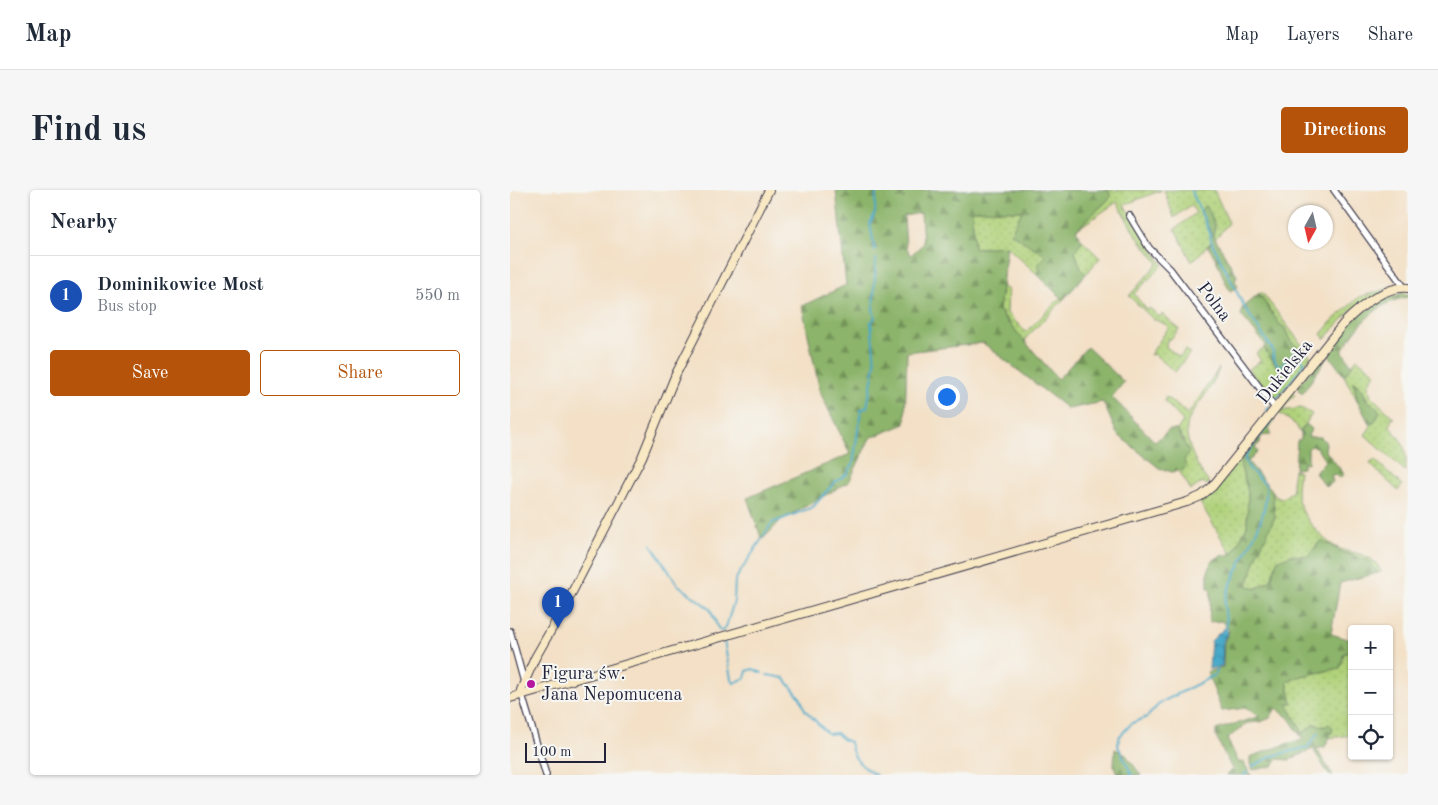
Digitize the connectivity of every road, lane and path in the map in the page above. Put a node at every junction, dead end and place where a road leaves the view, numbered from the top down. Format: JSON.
{"nodes":[{"id":1,"x":769,"y":190,"type":"edge"},
{"id":2,"x":1334,"y":190,"type":"edge"},
{"id":3,"x":1129,"y":215,"type":"dead end"},
{"id":4,"x":1406,"y":288,"type":"edge"},
{"id":5,"x":1275,"y":408,"type":"junction"},
{"id":6,"x":510,"y":632,"type":"edge"},
{"id":7,"x":524,"y":682,"type":"junction"},
{"id":8,"x":522,"y":695,"type":"junction"},
{"id":9,"x":510,"y":698,"type":"edge"},
{"id":10,"x":546,"y":775,"type":"edge"}],
"edges":[{"from":1,"to":7,"type":"main road"},
{"from":2,"to":4,"type":"street"},
{"from":3,"to":5,"type":"street","name":"Polna"},
{"from":4,"to":5,"type":"main road","name":"Dukielska"},
{"from":5,"to":8,"type":"main road","name":"Dukielska"},
{"from":6,"to":7,"type":"street"},
{"from":7,"to":8,"type":"main road"},
{"from":8,"to":9,"type":"main road"},
{"from":8,"to":10,"type":"street"}]}
